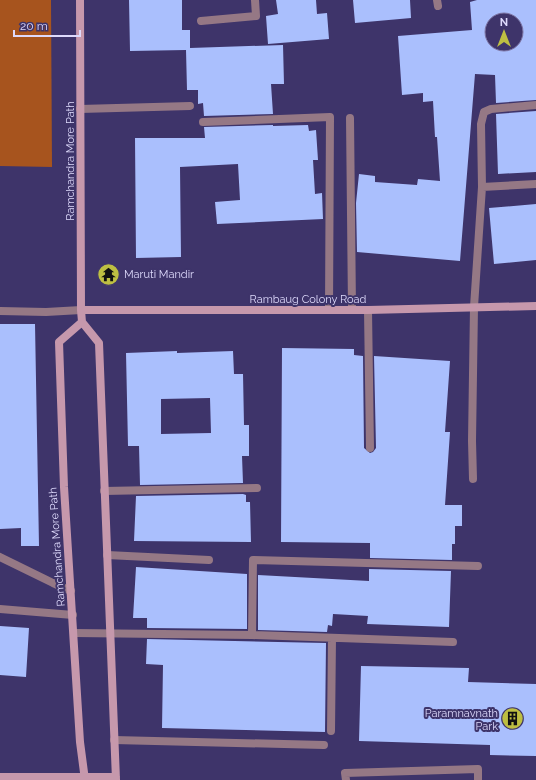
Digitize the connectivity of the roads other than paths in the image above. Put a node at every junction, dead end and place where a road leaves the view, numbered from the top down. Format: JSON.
{"nodes":[{"id":1,"x":80,"y":0,"type":"edge"},
{"id":2,"x":256,"y":0,"type":"edge"},
{"id":3,"x":201,"y":21,"type":"dead end"},
{"id":4,"x":536,"y":105,"type":"edge"},
{"id":5,"x":190,"y":106,"type":"dead end"},
{"id":6,"x":80,"y":109,"type":"junction"},
{"id":7,"x":350,"y":118,"type":"dead end"},
{"id":8,"x":203,"y":122,"type":"dead end"},
{"id":9,"x":536,"y":184,"type":"edge"},
{"id":10,"x":482,"y":187,"type":"junction"},
{"id":11,"x":536,"y":306,"type":"edge"},
{"id":12,"x":474,"y":307,"type":"junction"},
{"id":13,"x":352,"y":309,"type":"junction"},
{"id":14,"x":81,"y":310,"type":"junction"},
{"id":15,"x":329,"y":310,"type":"junction"},
{"id":16,"x":368,"y":310,"type":"junction"},
{"id":17,"x":0,"y":311,"type":"edge"},
{"id":18,"x":82,"y":322,"type":"junction"},
{"id":19,"x":370,"y":448,"type":"dead end"},
{"id":20,"x":473,"y":479,"type":"dead end"},
{"id":21,"x":257,"y":488,"type":"dead end"},
{"id":22,"x":104,"y":491,"type":"junction"},
{"id":23,"x":106,"y":555,"type":"junction"},
{"id":24,"x":0,"y":557,"type":"edge"},
{"id":25,"x":209,"y":560,"type":"dead end"},
{"id":26,"x":478,"y":566,"type":"dead end"},
{"id":27,"x":71,"y":591,"type":"junction"},
{"id":28,"x":0,"y":610,"type":"edge"},
{"id":29,"x":73,"y":615,"type":"junction"},
{"id":30,"x":74,"y":633,"type":"junction"},
{"id":31,"x":110,"y":633,"type":"junction"},
{"id":32,"x":252,"y":635,"type":"junction"},
{"id":33,"x":332,"y":638,"type":"junction"},
{"id":34,"x":454,"y":642,"type":"dead end"},
{"id":35,"x":331,"y":731,"type":"dead end"},
{"id":36,"x":114,"y":740,"type":"junction"},
{"id":37,"x":324,"y":745,"type":"dead end"},
{"id":38,"x":0,"y":777,"type":"edge"},
{"id":39,"x":84,"y":779,"type":"edge"},
{"id":40,"x":116,"y":779,"type":"edge"},
{"id":41,"x":346,"y":780,"type":"edge"},
{"id":42,"x":478,"y":780,"type":"edge"}],
"edges":[{"from":1,"to":6,"type":"street","name":"Ramchandra More Path"},
{"from":2,"to":3,"type":"street"},
{"from":4,"to":10,"type":"street"},
{"from":5,"to":6,"type":"street"},
{"from":6,"to":14,"type":"street","name":"Ramchandra More Path"},
{"from":7,"to":13,"type":"street"},
{"from":8,"to":15,"type":"street"},
{"from":9,"to":10,"type":"street"},
{"from":10,"to":12,"type":"street"},
{"from":11,"to":12,"type":"street","name":"Rambaug Colony Road"},
{"from":12,"to":16,"type":"street","name":"Rambaug Colony Road"},
{"from":12,"to":20,"type":"street"},
{"from":13,"to":15,"type":"street","name":"Rambaug Colony Road"},
{"from":13,"to":16,"type":"street","name":"Rambaug Colony Road"},
{"from":14,"to":15,"type":"street","name":"Rambaug Colony Road"},
{"from":14,"to":17,"type":"street"},
{"from":14,"to":18,"type":"street","name":"Ramchandra More Path"},
{"from":16,"to":19,"type":"street"},
{"from":18,"to":22,"type":"street"},
{"from":18,"to":27,"type":"street","name":"Ramchandra More Path"},
{"from":21,"to":22,"type":"street"},
{"from":22,"to":23,"type":"street"},
{"from":23,"to":25,"type":"street"},
{"from":23,"to":31,"type":"street"},
{"from":24,"to":27,"type":"street"},
{"from":26,"to":32,"type":"street"},
{"from":27,"to":29,"type":"street","name":"Ramchandra More Path"},
{"from":28,"to":29,"type":"street"},
{"from":29,"to":30,"type":"street","name":"Ramchandra More Path"},
{"from":30,"to":31,"type":"street"},
{"from":30,"to":39,"type":"street","name":"Ramchandra More Path"},
{"from":31,"to":32,"type":"street"},
{"from":31,"to":36,"type":"street"},
{"from":32,"to":33,"type":"street"},
{"from":33,"to":34,"type":"street"},
{"from":33,"to":35,"type":"street"},
{"from":36,"to":37,"type":"street"},
{"from":36,"to":40,"type":"street"},
{"from":38,"to":39,"type":"street"},
{"from":39,"to":40,"type":"street"},
{"from":41,"to":42,"type":"street"}]}
